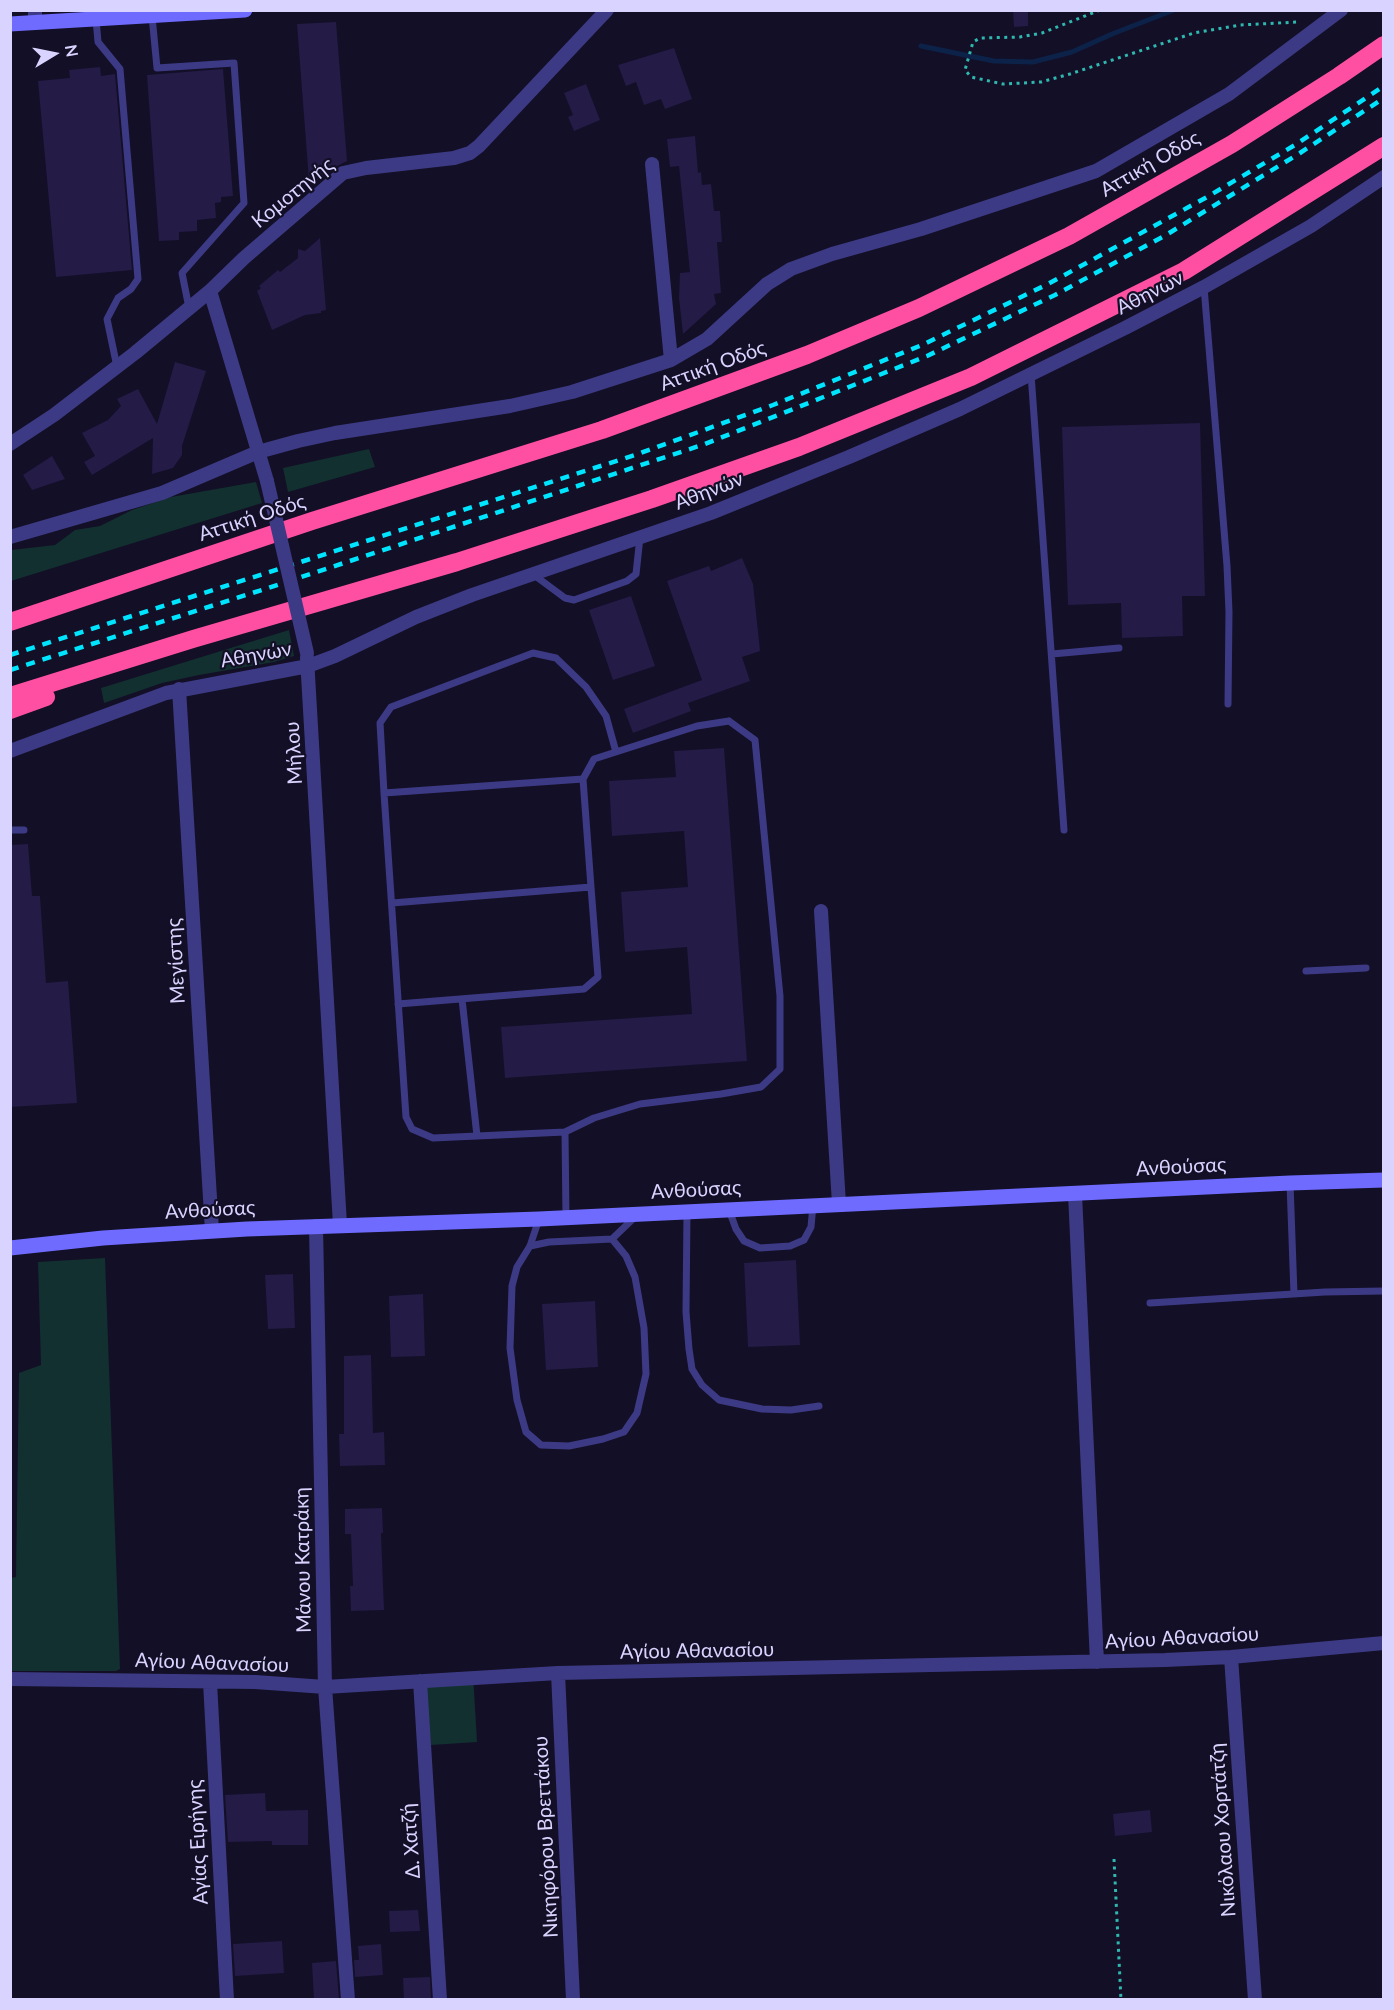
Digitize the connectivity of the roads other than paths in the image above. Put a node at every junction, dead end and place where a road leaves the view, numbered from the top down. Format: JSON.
{"nodes":[{"id":1,"x":245,"y":10,"type":"edge"},
{"id":2,"x":607,"y":10,"type":"edge"},
{"id":3,"x":1341,"y":10,"type":"edge"},
{"id":4,"x":152,"y":13,"type":"edge"},
{"id":5,"x":35,"y":17,"type":"edge"},
{"id":6,"x":96,"y":20,"type":"junction"},
{"id":7,"x":10,"y":24,"type":"edge"},
{"id":8,"x":1383,"y":45,"type":"edge"},
{"id":9,"x":1383,"y":146,"type":"edge"},
{"id":10,"x":652,"y":164,"type":"dead end"},
{"id":11,"x":1383,"y":177,"type":"edge"},
{"id":12,"x":1204,"y":287,"type":"junction"},
{"id":13,"x":210,"y":291,"type":"junction"},
{"id":14,"x":189,"y":308,"type":"junction"},
{"id":15,"x":671,"y":360,"type":"junction"},
{"id":16,"x":117,"y":367,"type":"junction"},
{"id":17,"x":1031,"y":374,"type":"junction"},
{"id":18,"x":10,"y":444,"type":"edge"},
{"id":19,"x":258,"y":452,"type":"junction"},
{"id":20,"x":10,"y":537,"type":"edge"},
{"id":21,"x":640,"y":537,"type":"junction"},
{"id":22,"x":533,"y":574,"type":"junction"},
{"id":23,"x":10,"y":622,"type":"edge"},
{"id":24,"x":193,"y":639,"type":"junction"},
{"id":25,"x":1119,"y":648,"type":"dead end"},
{"id":26,"x":1052,"y":654,"type":"junction"},
{"id":27,"x":308,"y":659,"type":"junction"},
{"id":28,"x":179,"y":689,"type":"junction"},
{"id":29,"x":10,"y":696,"type":"edge"},
{"id":30,"x":1228,"y":705,"type":"dead end"},
{"id":31,"x":10,"y":710,"type":"edge"},
{"id":32,"x":10,"y":751,"type":"edge"},
{"id":33,"x":616,"y":752,"type":"junction"},
{"id":34,"x":583,"y":779,"type":"junction"},
{"id":35,"x":384,"y":793,"type":"junction"},
{"id":36,"x":10,"y":830,"type":"edge"},
{"id":37,"x":24,"y":830,"type":"dead end"},
{"id":38,"x":1064,"y":830,"type":"dead end"},
{"id":39,"x":591,"y":887,"type":"junction"},
{"id":40,"x":392,"y":903,"type":"junction"},
{"id":41,"x":821,"y":911,"type":"dead end"},
{"id":42,"x":1366,"y":968,"type":"dead end"},
{"id":43,"x":1306,"y":971,"type":"dead end"},
{"id":44,"x":462,"y":999,"type":"junction"},
{"id":45,"x":398,"y":1004,"type":"junction"},
{"id":46,"x":565,"y":1132,"type":"junction"},
{"id":47,"x":477,"y":1136,"type":"junction"},
{"id":48,"x":1383,"y":1180,"type":"edge"},
{"id":49,"x":1290,"y":1183,"type":"junction"},
{"id":50,"x":1075,"y":1194,"type":"junction"},
{"id":51,"x":839,"y":1204,"type":"junction"},
{"id":52,"x":813,"y":1205,"type":"junction"},
{"id":53,"x":729,"y":1210,"type":"junction"},
{"id":54,"x":687,"y":1212,"type":"junction"},
{"id":55,"x":637,"y":1214,"type":"junction"},
{"id":56,"x":566,"y":1218,"type":"junction"},
{"id":57,"x":539,"y":1219,"type":"junction"},
{"id":58,"x":316,"y":1226,"type":"junction"},
{"id":59,"x":340,"y":1226,"type":"junction"},
{"id":60,"x":212,"y":1231,"type":"junction"},
{"id":61,"x":612,"y":1239,"type":"junction"},
{"id":62,"x":530,"y":1246,"type":"junction"},
{"id":63,"x":10,"y":1248,"type":"edge"},
{"id":64,"x":1383,"y":1291,"type":"edge"},
{"id":65,"x":1294,"y":1294,"type":"junction"},
{"id":66,"x":1150,"y":1304,"type":"dead end"},
{"id":67,"x":819,"y":1406,"type":"dead end"},
{"id":68,"x":1383,"y":1643,"type":"edge"},
{"id":69,"x":1231,"y":1657,"type":"junction"},
{"id":70,"x":1097,"y":1662,"type":"junction"},
{"id":71,"x":558,"y":1673,"type":"junction"},
{"id":72,"x":10,"y":1679,"type":"edge"},
{"id":73,"x":420,"y":1681,"type":"junction"},
{"id":74,"x":210,"y":1682,"type":"junction"},
{"id":75,"x":325,"y":1687,"type":"junction"},
{"id":76,"x":227,"y":2000,"type":"edge"},
{"id":77,"x":348,"y":2000,"type":"edge"},
{"id":78,"x":440,"y":2000,"type":"edge"},
{"id":79,"x":573,"y":2000,"type":"edge"},
{"id":80,"x":1255,"y":2000,"type":"edge"}],
"edges":[{"from":1,"to":4,"type":"street"},
{"from":2,"to":13,"type":"street","name":"Κομοτηνής"},
{"from":3,"to":15,"type":"street"},
{"from":4,"to":6,"type":"street"},
{"from":4,"to":14,"type":"lane"},
{"from":5,"to":6,"type":"street"},
{"from":5,"to":7,"type":"street"},
{"from":6,"to":16,"type":"lane"},
{"from":8,"to":23,"type":"highway","name":"Αττική Οδός"},
{"from":9,"to":24,"type":"highway"},
{"from":10,"to":15,"type":"street"},
{"from":11,"to":12,"type":"street","name":"Αθηνών"},
{"from":12,"to":17,"type":"street","name":"Αθηνών"},
{"from":12,"to":30,"type":"lane"},
{"from":13,"to":14,"type":"street","name":"Κομοτηνής"},
{"from":13,"to":19,"type":"street","name":"Μήλου"},
{"from":14,"to":16,"type":"street","name":"Κομοτηνής"},
{"from":15,"to":19,"type":"street"},
{"from":16,"to":18,"type":"street","name":"Κομοτηνής"},
{"from":17,"to":21,"type":"street","name":"Αθηνών"},
{"from":17,"to":26,"type":"lane"},
{"from":19,"to":20,"type":"street"},
{"from":19,"to":27,"type":"street","name":"Μήλου","bridge":true},
{"from":21,"to":22,"type":"street","name":"Αθηνών"},
{"from":21,"to":22,"type":"lane"},
{"from":22,"to":27,"type":"street","name":"Αθηνών"},
{"from":24,"to":29,"type":"highway"},
{"from":24,"to":31,"type":"highway"},
{"from":25,"to":26,"type":"lane"},
{"from":26,"to":38,"type":"lane"},
{"from":27,"to":28,"type":"street","name":"Αθηνών"},
{"from":27,"to":59,"type":"street","name":"Μήλου"},
{"from":28,"to":32,"type":"street","name":"Αθηνών"},
{"from":28,"to":60,"type":"street","name":"Μεγίστης"},
{"from":33,"to":34,"type":"lane"},
{"from":33,"to":35,"type":"lane"},
{"from":33,"to":46,"type":"lane"},
{"from":34,"to":35,"type":"lane"},
{"from":34,"to":39,"type":"lane"},
{"from":35,"to":40,"type":"lane"},
{"from":36,"to":37,"type":"lane"},
{"from":39,"to":40,"type":"lane"},
{"from":39,"to":44,"type":"lane"},
{"from":40,"to":45,"type":"lane"},
{"from":41,"to":51,"type":"street"},
{"from":42,"to":43,"type":"lane"},
{"from":44,"to":45,"type":"lane"},
{"from":44,"to":47,"type":"lane"},
{"from":45,"to":47,"type":"lane"},
{"from":46,"to":47,"type":"lane"},
{"from":46,"to":56,"type":"lane"},
{"from":48,"to":49,"type":"street","name":"Ανθούσας"},
{"from":49,"to":50,"type":"street","name":"Ανθούσας"},
{"from":49,"to":65,"type":"lane"},
{"from":50,"to":51,"type":"street","name":"Ανθούσας"},
{"from":50,"to":70,"type":"street"},
{"from":51,"to":52,"type":"street","name":"Ανθούσας"},
{"from":52,"to":53,"type":"street","name":"Ανθούσας"},
{"from":52,"to":53,"type":"lane"},
{"from":53,"to":54,"type":"street","name":"Ανθούσας"},
{"from":54,"to":55,"type":"street","name":"Ανθούσας"},
{"from":54,"to":67,"type":"lane"},
{"from":55,"to":56,"type":"street","name":"Ανθούσας"},
{"from":55,"to":61,"type":"lane"},
{"from":56,"to":57,"type":"street","name":"Ανθούσας"},
{"from":57,"to":59,"type":"street","name":"Ανθούσας"},
{"from":57,"to":62,"type":"lane"},
{"from":58,"to":59,"type":"street","name":"Ανθούσας"},
{"from":58,"to":60,"type":"street","name":"Ανθούσας"},
{"from":58,"to":75,"type":"street","name":"Μάνου Κατράκη"},
{"from":60,"to":63,"type":"street","name":"Ανθούσας"},
{"from":61,"to":62,"type":"lane"},
{"from":61,"to":62,"type":"lane"},
{"from":64,"to":65,"type":"lane"},
{"from":65,"to":66,"type":"lane"},
{"from":68,"to":69,"type":"street","name":"Αγίου Αθανασίου"},
{"from":69,"to":70,"type":"street","name":"Αγίου Αθανασίου"},
{"from":69,"to":80,"type":"street","name":"Νικόλαου Χορτάτζη"},
{"from":70,"to":71,"type":"street","name":"Αγίου Αθανασίου"},
{"from":71,"to":73,"type":"street","name":"Αγίου Αθανασίου"},
{"from":71,"to":79,"type":"street","name":"Νικηφόρου Βρεττάκου"},
{"from":72,"to":74,"type":"street","name":"Αγίου Αθανασίου"},
{"from":73,"to":75,"type":"street","name":"Αγίου Αθανασίου"},
{"from":73,"to":78,"type":"street","name":"Δ. Χατζή"},
{"from":74,"to":75,"type":"street","name":"Αγίου Αθανασίου"},
{"from":74,"to":76,"type":"street","name":"Αγίας Ειρήνης"},
{"from":75,"to":77,"type":"street","name":"Μάνου Κατράκη"}]}
